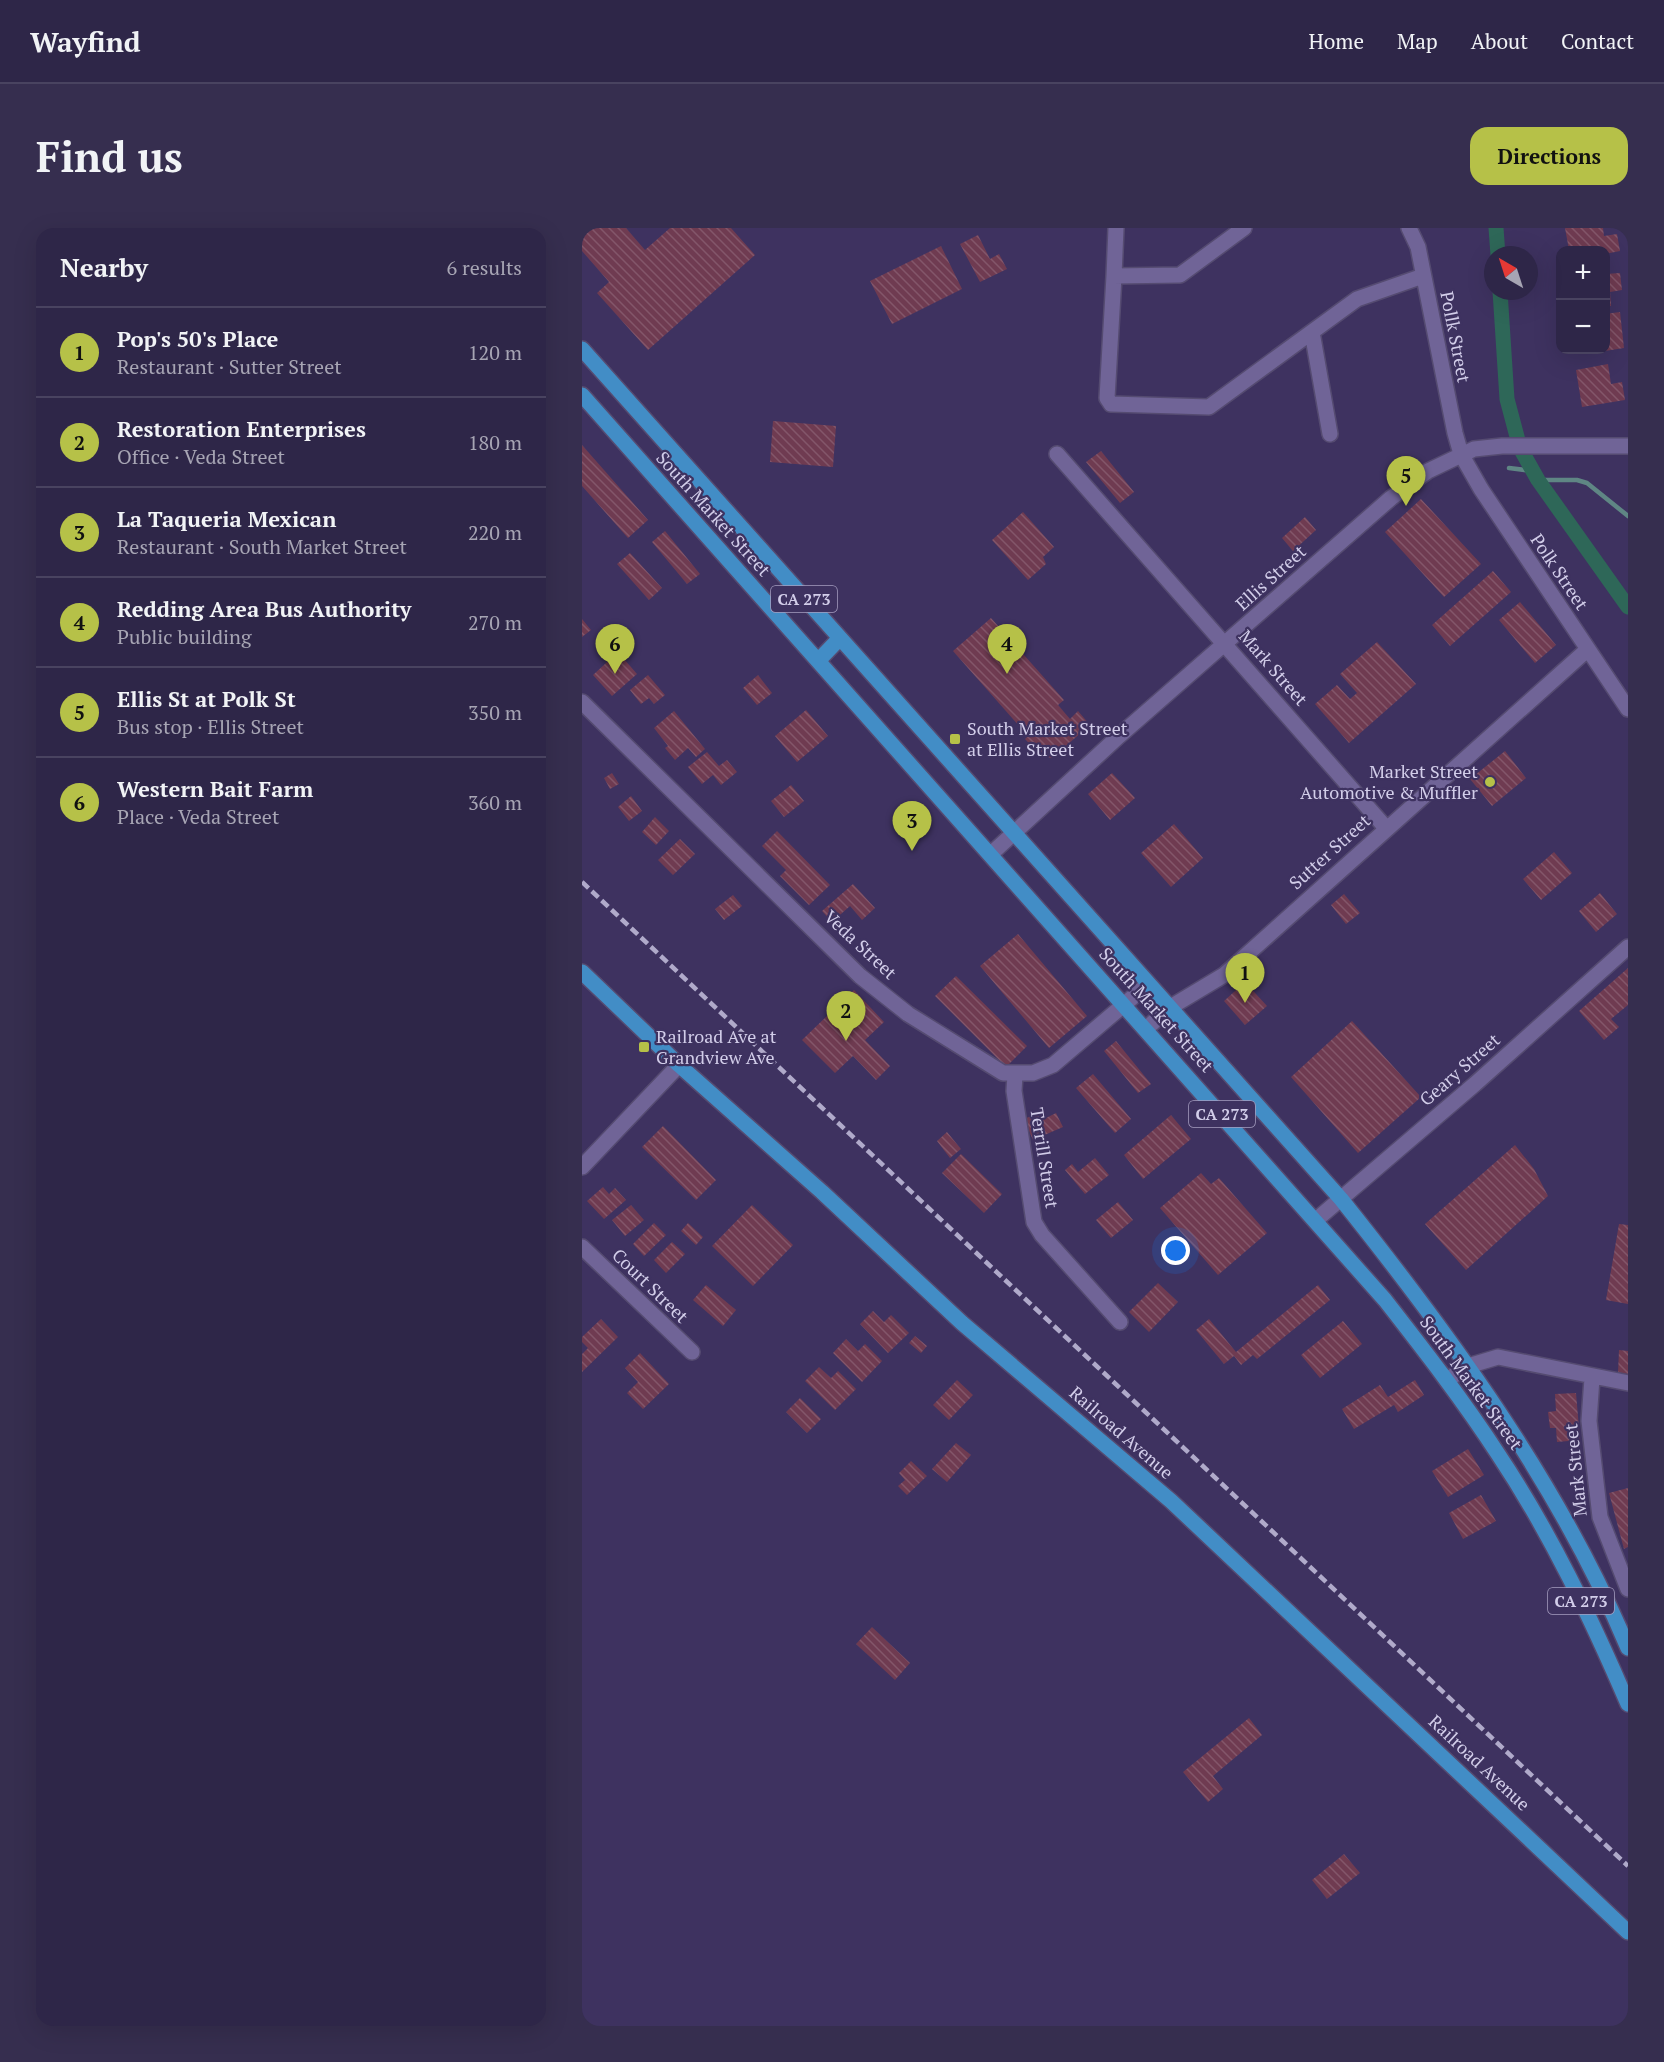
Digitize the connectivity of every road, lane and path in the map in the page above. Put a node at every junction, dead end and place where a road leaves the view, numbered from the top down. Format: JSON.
{"nodes":[{"id":1,"x":1116,"y":228,"type":"edge"},
{"id":2,"x":1244,"y":228,"type":"edge"},
{"id":3,"x":1409,"y":228,"type":"edge"},
{"id":4,"x":1114,"y":276,"type":"junction"},
{"id":5,"x":1423,"y":276,"type":"junction"},
{"id":6,"x":1312,"y":332,"type":"junction"},
{"id":7,"x":582,"y":350,"type":"edge"},
{"id":8,"x":582,"y":395,"type":"edge"},
{"id":9,"x":1330,"y":434,"type":"dead end"},
{"id":10,"x":1628,"y":446,"type":"edge"},
{"id":11,"x":1058,"y":454,"type":"dead end"},
{"id":12,"x":1461,"y":454,"type":"junction"},
{"id":13,"x":839,"y":639,"type":"junction"},
{"id":14,"x":1226,"y":644,"type":"junction"},
{"id":15,"x":1588,"y":649,"type":"junction"},
{"id":16,"x":818,"y":661,"type":"junction"},
{"id":17,"x":582,"y":702,"type":"edge"},
{"id":18,"x":1628,"y":709,"type":"edge"},
{"id":19,"x":1386,"y":828,"type":"junction"},
{"id":20,"x":1014,"y":833,"type":"junction"},
{"id":21,"x":991,"y":854,"type":"junction"},
{"id":22,"x":1628,"y":947,"type":"edge"},
{"id":23,"x":582,"y":972,"type":"edge"},
{"id":24,"x":1147,"y":985,"type":"junction"},
{"id":25,"x":1124,"y":1004,"type":"junction"},
{"id":26,"x":1169,"y":1008,"type":"junction"},
{"id":27,"x":1147,"y":1028,"type":"junction"},
{"id":28,"x":679,"y":1065,"type":"junction"},
{"id":29,"x":1015,"y":1075,"type":"junction"},
{"id":30,"x":582,"y":1167,"type":"edge"},
{"id":31,"x":1341,"y":1199,"type":"junction"},
{"id":32,"x":1316,"y":1220,"type":"junction"},
{"id":33,"x":582,"y":1247,"type":"edge"},
{"id":34,"x":1120,"y":1322,"type":"dead end"},
{"id":35,"x":692,"y":1352,"type":"dead end"},
{"id":36,"x":1468,"y":1366,"type":"junction"},
{"id":37,"x":1592,"y":1378,"type":"junction"},
{"id":38,"x":1447,"y":1380,"type":"junction"},
{"id":39,"x":1628,"y":1383,"type":"edge"},
{"id":40,"x":1628,"y":1589,"type":"edge"},
{"id":41,"x":1628,"y":1648,"type":"edge"},
{"id":42,"x":1628,"y":1704,"type":"edge"},
{"id":43,"x":1628,"y":1932,"type":"edge"}],
"edges":[{"from":1,"to":4,"type":"street"},
{"from":2,"to":4,"type":"street"},
{"from":3,"to":5,"type":"street","name":"Pollk Street"},
{"from":4,"to":6,"type":"street"},
{"from":5,"to":6,"type":"street"},
{"from":5,"to":12,"type":"street","name":"Pollk Street"},
{"from":6,"to":9,"type":"street"},
{"from":7,"to":13,"type":"main road","name":"South Market Street","number":"CA 273"},
{"from":8,"to":16,"type":"main road","name":"South Market Street","number":"CA 273"},
{"from":10,"to":12,"type":"street","name":"Ellis Street"},
{"from":11,"to":14,"type":"street","name":"Mark Street"},
{"from":12,"to":14,"type":"street","name":"Ellis Street"},
{"from":12,"to":15,"type":"street","name":"Polk Street"},
{"from":13,"to":16,"type":"main road"},
{"from":13,"to":20,"type":"main road","name":"South Market Street","number":"CA 273"},
{"from":14,"to":19,"type":"street","name":"Mark Street"},
{"from":14,"to":20,"type":"street","name":"Ellis Street"},
{"from":15,"to":18,"type":"street","name":"Polk Street"},
{"from":15,"to":19,"type":"street","name":"Sutter Street"},
{"from":16,"to":21,"type":"main road","name":"South Market Street","number":"CA 273"},
{"from":17,"to":29,"type":"street","name":"Veda Street"},
{"from":19,"to":26,"type":"street","name":"Sutter Street"},
{"from":20,"to":21,"type":"street","name":"Ellis Street"},
{"from":20,"to":24,"type":"main road","name":"South Market Street","number":"CA 273"},
{"from":21,"to":25,"type":"main road","name":"South Market Street","number":"CA 273"},
{"from":22,"to":31,"type":"street","name":"Geary Street"},
{"from":23,"to":28,"type":"main road","name":"Railroad Avenue"},
{"from":24,"to":25,"type":"street"},
{"from":24,"to":26,"type":"main road","name":"South Market Street","number":"CA 273"},
{"from":25,"to":27,"type":"main road","name":"South Market Street","number":"CA 273"},
{"from":25,"to":29,"type":"street"},
{"from":26,"to":27,"type":"street","name":"Sutter Street"},
{"from":26,"to":31,"type":"main road","name":"South Market Street","number":"CA 273"},
{"from":27,"to":32,"type":"main road","name":"South Market Street","number":"CA 273"},
{"from":28,"to":30,"type":"street"},
{"from":28,"to":43,"type":"main road","name":"Railroad Avenue"},
{"from":29,"to":34,"type":"street","name":"Terrill Street"},
{"from":31,"to":32,"type":"street","name":"Geary Street"},
{"from":31,"to":36,"type":"main road","name":"South Market Street","number":"CA 273"},
{"from":32,"to":38,"type":"main road","name":"South Market Street","number":"CA 273"},
{"from":33,"to":35,"type":"street","name":"Court Street"},
{"from":36,"to":37,"type":"street"},
{"from":36,"to":38,"type":"street"},
{"from":36,"to":41,"type":"main road","name":"South Market Street","number":"CA 273"},
{"from":37,"to":39,"type":"street"},
{"from":37,"to":40,"type":"street","name":"Mark Street"},
{"from":38,"to":42,"type":"main road","name":"South Market Street","number":"CA 273"}]}
